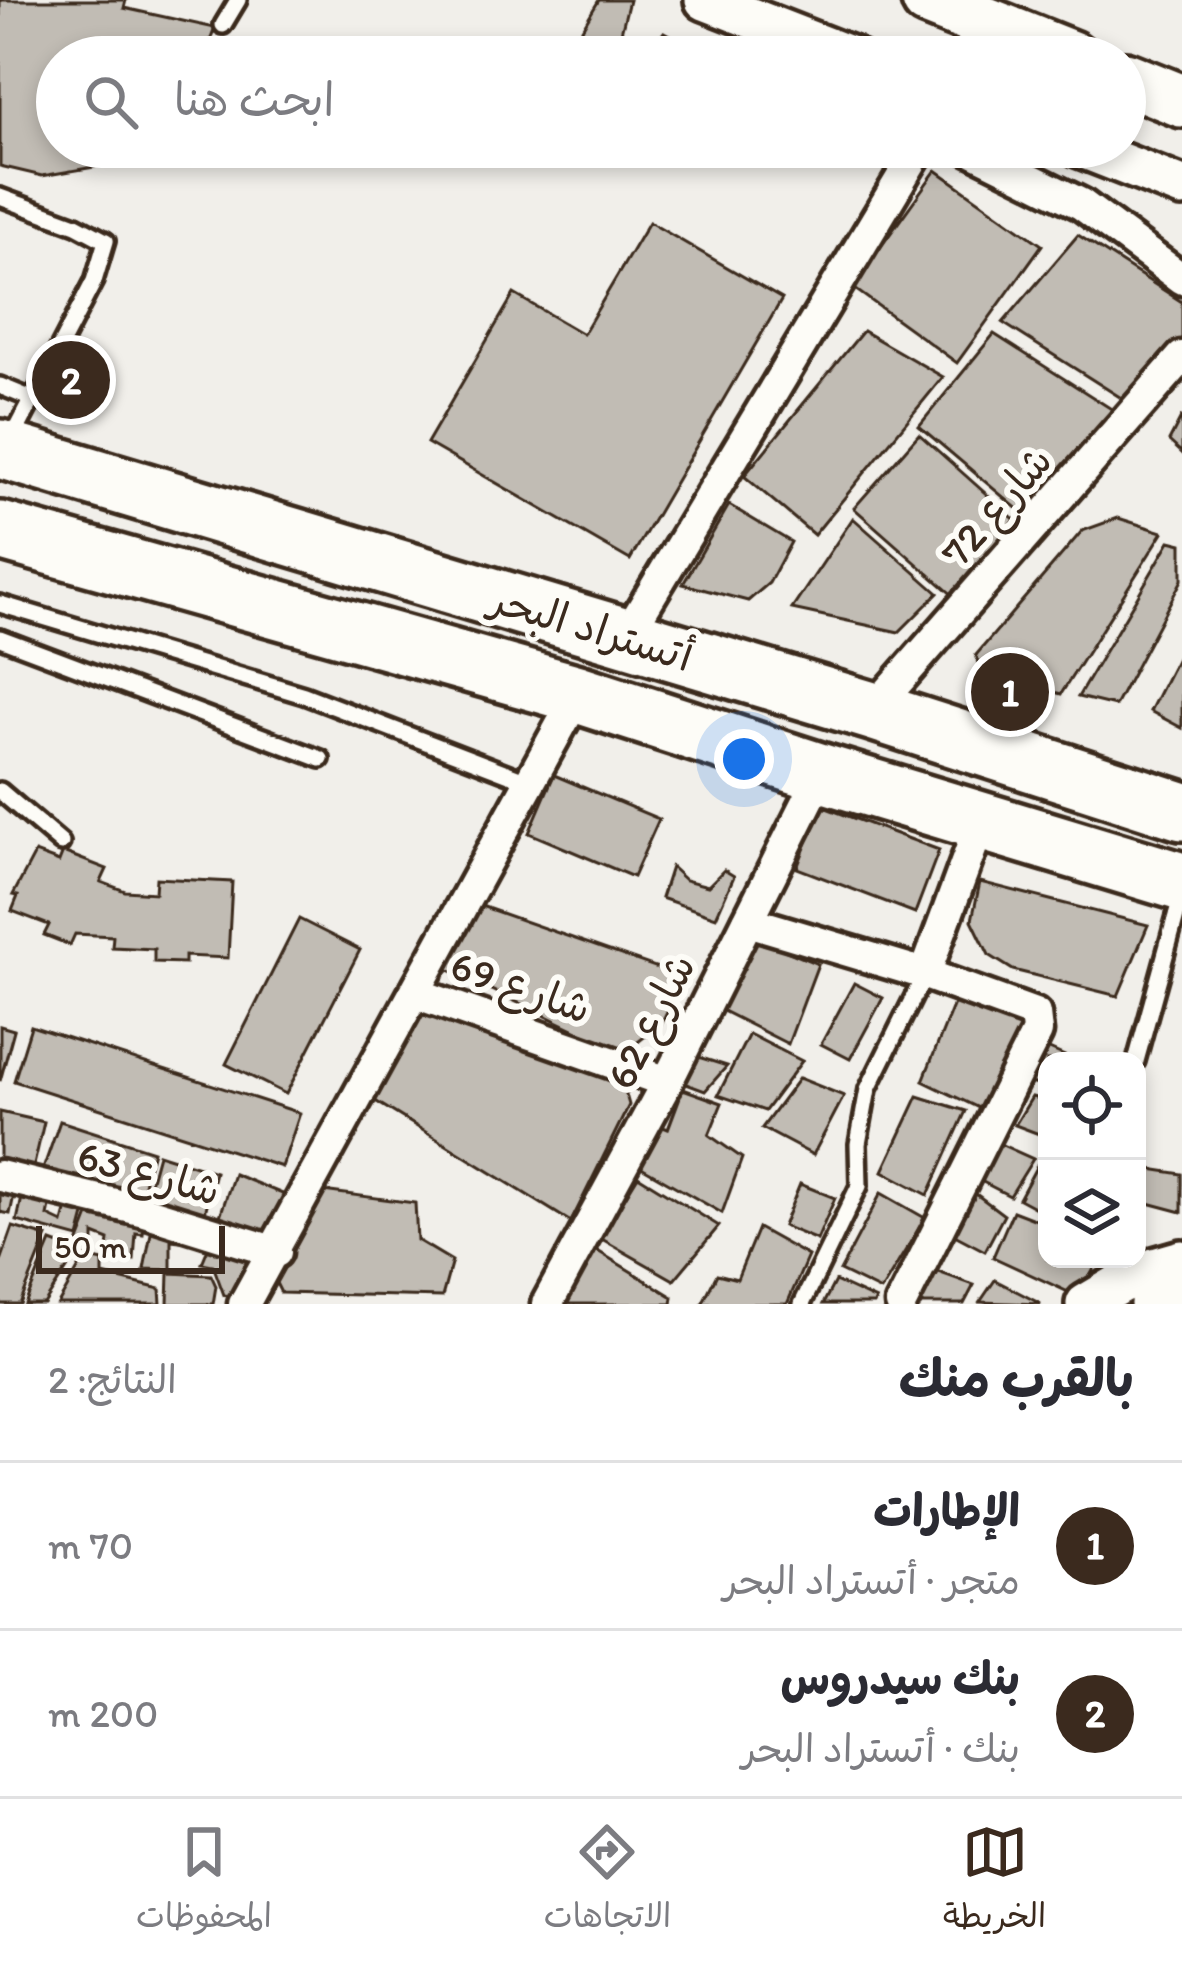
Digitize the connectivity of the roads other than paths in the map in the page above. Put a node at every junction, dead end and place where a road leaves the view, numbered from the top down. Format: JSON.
{"nodes":[{"id":1,"x":238,"y":0,"type":"edge"},
{"id":2,"x":705,"y":0,"type":"edge"},
{"id":3,"x":928,"y":0,"type":"edge"},
{"id":4,"x":223,"y":25,"type":"dead end"},
{"id":5,"x":797,"y":36,"type":"edge"},
{"id":6,"x":1018,"y":36,"type":"edge"},
{"id":7,"x":1146,"y":86,"type":"edge"},
{"id":8,"x":1182,"y":101,"type":"edge"},
{"id":9,"x":907,"y":168,"type":"edge"},
{"id":10,"x":1008,"y":168,"type":"edge"},
{"id":11,"x":1134,"y":168,"type":"edge"},
{"id":12,"x":1182,"y":187,"type":"edge"},
{"id":13,"x":0,"y":197,"type":"edge"},
{"id":14,"x":1182,"y":279,"type":"edge"},
{"id":15,"x":1182,"y":357,"type":"edge"},
{"id":16,"x":0,"y":386,"type":"edge"},
{"id":17,"x":32,"y":399,"type":"junction"},
{"id":18,"x":3,"y":450,"type":"edge"},
{"id":19,"x":1,"y":535,"type":"edge"},
{"id":20,"x":0,"y":604,"type":"edge"},
{"id":21,"x":0,"y":638,"type":"edge"},
{"id":22,"x":625,"y":638,"type":"junction"},
{"id":23,"x":578,"y":694,"type":"junction"},
{"id":24,"x":872,"y":711,"type":"junction"},
{"id":25,"x":321,"y":759,"type":"dead end"},
{"id":26,"x":822,"y":773,"type":"junction"},
{"id":27,"x":530,"y":782,"type":"junction"},
{"id":28,"x":0,"y":791,"type":"edge"},
{"id":29,"x":1182,"y":811,"type":"edge"},
{"id":30,"x":981,"y":821,"type":"junction"},
{"id":31,"x":61,"y":843,"type":"dead end"},
{"id":32,"x":1182,"y":882,"type":"edge"},
{"id":33,"x":1182,"y":895,"type":"edge"},
{"id":34,"x":748,"y":921,"type":"junction"},
{"id":35,"x":925,"y":974,"type":"junction"},
{"id":36,"x":415,"y":994,"type":"junction"},
{"id":37,"x":1138,"y":1052,"type":"edge"},
{"id":38,"x":667,"y":1082,"type":"junction"},
{"id":39,"x":0,"y":1176,"type":"edge"},
{"id":40,"x":276,"y":1252,"type":"junction"},
{"id":41,"x":1182,"y":1260,"type":"edge"},
{"id":42,"x":1182,"y":1292,"type":"edge"},
{"id":43,"x":244,"y":1304,"type":"edge"},
{"id":44,"x":547,"y":1304,"type":"edge"},
{"id":45,"x":802,"y":1304,"type":"edge"},
{"id":46,"x":901,"y":1304,"type":"edge"},
{"id":47,"x":1086,"y":1304,"type":"edge"},
{"id":48,"x":1150,"y":1304,"type":"edge"}],
"edges":[{"from":1,"to":4,"type":"lane"},
{"from":2,"to":5,"type":"street"},
{"from":3,"to":6,"type":"highway"},
{"from":7,"to":8,"type":"highway"},
{"from":9,"to":22,"type":"street"},
{"from":10,"to":14,"type":"street"},
{"from":11,"to":12,"type":"street"},
{"from":13,"to":17,"type":"lane"},
{"from":15,"to":24,"type":"street","name":"شارع 72"},
{"from":16,"to":17,"type":"lane"},
{"from":17,"to":18,"type":"lane"},
{"from":18,"to":22,"type":"highway","name":"أتستراد البحر"},
{"from":19,"to":23,"type":"highway","name":"أتستراد البحر"},
{"from":20,"to":27,"type":"lane"},
{"from":21,"to":25,"type":"lane"},
{"from":22,"to":24,"type":"highway","name":"أتستراد البحر"},
{"from":23,"to":26,"type":"highway","name":"أتستراد البحر"},
{"from":23,"to":27,"type":"street"},
{"from":24,"to":29,"type":"highway","name":"أتستراد البحر"},
{"from":26,"to":30,"type":"highway","name":"أتستراد البحر"},
{"from":26,"to":34,"type":"street","name":"شارع 62"},
{"from":27,"to":36,"type":"street"},
{"from":28,"to":31,"type":"lane"},
{"from":30,"to":32,"type":"highway","name":"أتستراد البحر"},
{"from":30,"to":35,"type":"street"},
{"from":33,"to":37,"type":"lane"},
{"from":34,"to":35,"type":"street"},
{"from":34,"to":38,"type":"street","name":"شارع 62"},
{"from":35,"to":45,"type":"lane"},
{"from":35,"to":46,"type":"street"},
{"from":36,"to":38,"type":"street","name":"شارع 69"},
{"from":36,"to":40,"type":"street"},
{"from":38,"to":44,"type":"street","name":"شارع 62"},
{"from":39,"to":40,"type":"street","name":"شارع 63"},
{"from":40,"to":43,"type":"street"},
{"from":41,"to":47,"type":"street"},
{"from":42,"to":48,"type":"street"}]}
